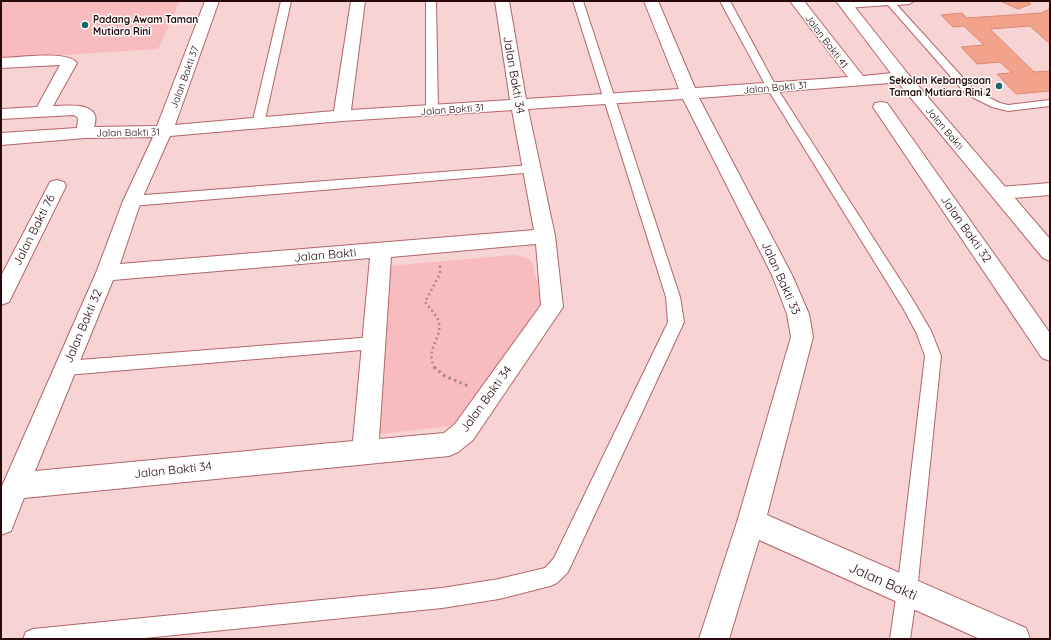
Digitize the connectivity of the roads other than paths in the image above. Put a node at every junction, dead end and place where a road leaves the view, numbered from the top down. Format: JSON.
{"nodes":[{"id":1,"x":212,"y":1,"type":"edge"},
{"id":2,"x":286,"y":1,"type":"edge"},
{"id":3,"x":358,"y":1,"type":"edge"},
{"id":4,"x":431,"y":1,"type":"edge"},
{"id":5,"x":502,"y":1,"type":"edge"},
{"id":6,"x":578,"y":1,"type":"edge"},
{"id":7,"x":650,"y":1,"type":"edge"},
{"id":8,"x":725,"y":1,"type":"edge"},
{"id":9,"x":797,"y":1,"type":"edge"},
{"id":10,"x":909,"y":1,"type":"edge"},
{"id":11,"x":845,"y":3,"type":"edge"},
{"id":12,"x":891,"y":3,"type":"junction"},
{"id":13,"x":1,"y":63,"type":"edge"},
{"id":14,"x":902,"y":77,"type":"junction"},
{"id":15,"x":858,"y":80,"type":"junction"},
{"id":16,"x":772,"y":88,"type":"junction"},
{"id":17,"x":689,"y":94,"type":"junction"},
{"id":18,"x":610,"y":99,"type":"junction"},
{"id":19,"x":1050,"y":103,"type":"edge"},
{"id":20,"x":519,"y":105,"type":"junction"},
{"id":21,"x":881,"y":107,"type":"dead end"},
{"id":22,"x":432,"y":110,"type":"junction"},
{"id":23,"x":42,"y":112,"type":"junction"},
{"id":24,"x":1,"y":114,"type":"edge"},
{"id":25,"x":342,"y":116,"type":"junction"},
{"id":26,"x":258,"y":124,"type":"junction"},
{"id":27,"x":164,"y":131,"type":"junction"},
{"id":28,"x":85,"y":133,"type":"junction"},
{"id":29,"x":1,"y":139,"type":"edge"},
{"id":30,"x":532,"y":169,"type":"junction"},
{"id":31,"x":57,"y":186,"type":"dead end"},
{"id":32,"x":1050,"y":189,"type":"edge"},
{"id":33,"x":1000,"y":193,"type":"junction"},
{"id":34,"x":132,"y":201,"type":"junction"},
{"id":35,"x":545,"y":236,"type":"junction"},
{"id":36,"x":381,"y":250,"type":"junction"},
{"id":37,"x":1050,"y":253,"type":"edge"},
{"id":38,"x":106,"y":273,"type":"junction"},
{"id":39,"x":1,"y":296,"type":"edge"},
{"id":40,"x":374,"y":343,"type":"junction"},
{"id":41,"x":1050,"y":351,"type":"edge"},
{"id":42,"x":66,"y":368,"type":"junction"},
{"id":43,"x":365,"y":452,"type":"junction"},
{"id":44,"x":15,"y":486,"type":"junction"},
{"id":45,"x":1,"y":521,"type":"edge"},
{"id":46,"x":751,"y":522,"type":"junction"},
{"id":47,"x":907,"y":591,"type":"junction"},
{"id":48,"x":33,"y":639,"type":"edge"},
{"id":49,"x":714,"y":639,"type":"edge"},
{"id":50,"x":900,"y":639,"type":"edge"},
{"id":51,"x":1015,"y":639,"type":"edge"}],
"edges":[{"from":1,"to":27,"type":"street","name":"Jalan Bakti 37"},
{"from":2,"to":26,"type":"lane"},
{"from":3,"to":25,"type":"street"},
{"from":4,"to":22,"type":"lane"},
{"from":5,"to":20,"type":"street","name":"Jalan Bakti 34"},
{"from":6,"to":18,"type":"lane"},
{"from":7,"to":17,"type":"street","name":"Jalan Bakti 33"},
{"from":8,"to":16,"type":"lane"},
{"from":9,"to":15,"type":"street","name":"Jalan Bakti 41"},
{"from":10,"to":12,"type":"lane"},
{"from":11,"to":12,"type":"lane"},
{"from":11,"to":14,"type":"street","name":"Jalan Bakti"},
{"from":12,"to":19,"type":"lane"},
{"from":13,"to":23,"type":"street"},
{"from":14,"to":15,"type":"street","name":"Jalan Bakti 31"},
{"from":14,"to":33,"type":"street","name":"Jalan Bakti"},
{"from":15,"to":16,"type":"street","name":"Jalan Bakti 31"},
{"from":16,"to":17,"type":"street","name":"Jalan Bakti 31"},
{"from":16,"to":47,"type":"lane"},
{"from":17,"to":18,"type":"street","name":"Jalan Bakti 31"},
{"from":17,"to":46,"type":"street","name":"Jalan Bakti 33"},
{"from":18,"to":20,"type":"street","name":"Jalan Bakti 31"},
{"from":18,"to":48,"type":"lane"},
{"from":20,"to":22,"type":"street","name":"Jalan Bakti 31"},
{"from":20,"to":30,"type":"street","name":"Jalan Bakti 34"},
{"from":21,"to":41,"type":"street","name":"Jalan Bakti 32"},
{"from":22,"to":25,"type":"street","name":"Jalan Bakti 31"},
{"from":23,"to":24,"type":"street"},
{"from":23,"to":28,"type":"street"},
{"from":25,"to":26,"type":"street","name":"Jalan Bakti 31"},
{"from":26,"to":27,"type":"street","name":"Jalan Bakti 31"},
{"from":27,"to":28,"type":"street","name":"Jalan Bakti 31"},
{"from":27,"to":34,"type":"street","name":"Jalan Bakti 32"},
{"from":28,"to":29,"type":"street","name":"Jalan Bakti 31"},
{"from":30,"to":34,"type":"lane"},
{"from":30,"to":35,"type":"street","name":"Jalan Bakti 34"},
{"from":31,"to":39,"type":"street","name":"Jalan Bakti 76"},
{"from":32,"to":33,"type":"street"},
{"from":33,"to":37,"type":"street","name":"Jalan Bakti"},
{"from":34,"to":38,"type":"street","name":"Jalan Bakti 32"},
{"from":35,"to":36,"type":"street","name":"Jalan Bakti"},
{"from":35,"to":43,"type":"street","name":"Jalan Bakti 34"},
{"from":36,"to":38,"type":"street","name":"Jalan Bakti"},
{"from":36,"to":40,"type":"street"},
{"from":38,"to":42,"type":"street","name":"Jalan Bakti 32"},
{"from":40,"to":42,"type":"lane"},
{"from":40,"to":43,"type":"street"},
{"from":42,"to":44,"type":"street","name":"Jalan Bakti 32"},
{"from":43,"to":44,"type":"street","name":"Jalan Bakti 34"},
{"from":44,"to":45,"type":"street","name":"Jalan Bakti 32"},
{"from":46,"to":47,"type":"street","name":"Jalan Bakti"},
{"from":46,"to":49,"type":"street","name":"Jalan Bakti 33"},
{"from":47,"to":50,"type":"lane"},
{"from":47,"to":51,"type":"street","name":"Jalan Bakti"}]}
